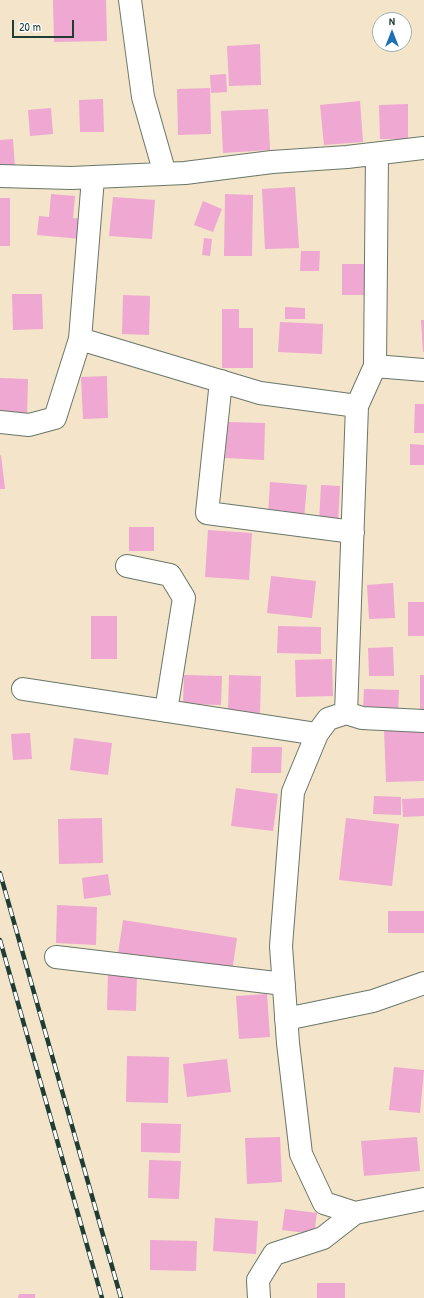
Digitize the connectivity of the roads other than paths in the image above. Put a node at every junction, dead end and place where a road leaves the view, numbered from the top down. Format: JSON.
{"nodes":[{"id":1,"x":130,"y":0,"type":"edge"},
{"id":2,"x":424,"y":148,"type":"edge"},
{"id":3,"x":376,"y":154,"type":"junction"},
{"id":4,"x":165,"y":174,"type":"junction"},
{"id":5,"x":0,"y":176,"type":"edge"},
{"id":6,"x":93,"y":178,"type":"junction"},
{"id":7,"x":80,"y":339,"type":"junction"},
{"id":8,"x":375,"y":366,"type":"junction"},
{"id":9,"x":424,"y":370,"type":"edge"},
{"id":10,"x":221,"y":381,"type":"junction"},
{"id":11,"x":357,"y":406,"type":"junction"},
{"id":12,"x":0,"y":422,"type":"edge"},
{"id":13,"x":353,"y":532,"type":"junction"},
{"id":14,"x":127,"y":566,"type":"dead end"},
{"id":15,"x":23,"y":689,"type":"dead end"},
{"id":16,"x":166,"y":711,"type":"junction"},
{"id":17,"x":346,"y":713,"type":"junction"},
{"id":18,"x":424,"y":721,"type":"edge"},
{"id":19,"x":317,"y":734,"type":"junction"},
{"id":20,"x":56,"y":957,"type":"dead end"},
{"id":21,"x":424,"y":983,"type":"edge"},
{"id":22,"x":284,"y":984,"type":"junction"},
{"id":23,"x":286,"y":1019,"type":"junction"},
{"id":24,"x":424,"y":1199,"type":"edge"},
{"id":25,"x":355,"y":1213,"type":"junction"},
{"id":26,"x":259,"y":1298,"type":"edge"}],
"edges":[{"from":1,"to":4,"type":"street"},
{"from":2,"to":3,"type":"street"},
{"from":3,"to":4,"type":"street"},
{"from":3,"to":8,"type":"street"},
{"from":4,"to":6,"type":"street"},
{"from":5,"to":6,"type":"street"},
{"from":6,"to":7,"type":"street"},
{"from":7,"to":10,"type":"street"},
{"from":7,"to":12,"type":"street"},
{"from":8,"to":9,"type":"street"},
{"from":8,"to":11,"type":"street"},
{"from":10,"to":11,"type":"street"},
{"from":10,"to":13,"type":"street"},
{"from":11,"to":13,"type":"street"},
{"from":13,"to":17,"type":"street"},
{"from":14,"to":16,"type":"street"},
{"from":15,"to":16,"type":"street"},
{"from":16,"to":19,"type":"street"},
{"from":17,"to":18,"type":"street"},
{"from":17,"to":19,"type":"street"},
{"from":19,"to":22,"type":"street"},
{"from":20,"to":22,"type":"street"},
{"from":21,"to":23,"type":"street"},
{"from":22,"to":23,"type":"street"},
{"from":23,"to":25,"type":"street"},
{"from":24,"to":25,"type":"street"},
{"from":25,"to":26,"type":"street"}]}
